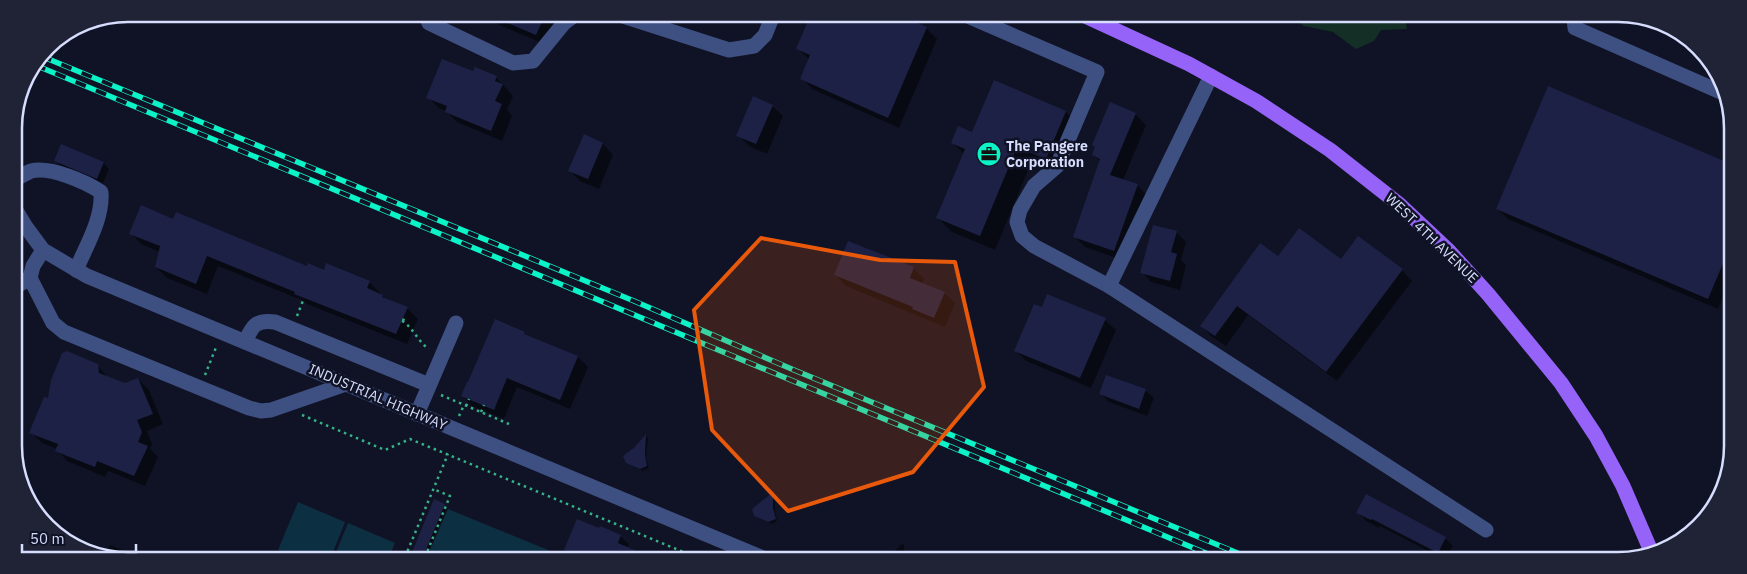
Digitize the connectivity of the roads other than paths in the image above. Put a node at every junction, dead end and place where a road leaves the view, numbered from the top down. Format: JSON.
{"nodes":[{"id":1,"x":429,"y":22,"type":"edge"},
{"id":2,"x":565,"y":22,"type":"edge"},
{"id":3,"x":642,"y":22,"type":"edge"},
{"id":4,"x":770,"y":22,"type":"edge"},
{"id":5,"x":982,"y":22,"type":"edge"},
{"id":6,"x":1098,"y":22,"type":"edge"},
{"id":7,"x":1574,"y":22,"type":"edge"},
{"id":8,"x":1211,"y":76,"type":"junction"},
{"id":9,"x":1718,"y":91,"type":"edge"},
{"id":10,"x":23,"y":175,"type":"edge"},
{"id":11,"x":23,"y":221,"type":"edge"},
{"id":12,"x":44,"y":250,"type":"junction"},
{"id":13,"x":76,"y":270,"type":"junction"},
{"id":14,"x":30,"y":278,"type":"junction"},
{"id":15,"x":23,"y":282,"type":"edge"},
{"id":16,"x":1109,"y":286,"type":"junction"},
{"id":17,"x":456,"y":323,"type":"dead end"},
{"id":18,"x":245,"y":342,"type":"junction"},
{"id":19,"x":346,"y":384,"type":"junction"},
{"id":20,"x":428,"y":387,"type":"junction"},
{"id":21,"x":417,"y":414,"type":"junction"},
{"id":22,"x":1486,"y":530,"type":"dead end"},
{"id":23,"x":1649,"y":547,"type":"edge"},
{"id":24,"x":748,"y":552,"type":"edge"}],
"edges":[{"from":1,"to":2,"type":"street"},
{"from":3,"to":4,"type":"street"},
{"from":5,"to":16,"type":"street"},
{"from":6,"to":8,"type":"main road","name":"WEST 4TH AVENUE"},
{"from":7,"to":9,"type":"street"},
{"from":8,"to":16,"type":"street"},
{"from":8,"to":23,"type":"main road","name":"WEST 4TH AVENUE"},
{"from":10,"to":13,"type":"street"},
{"from":11,"to":12,"type":"street","name":"INDUSTRIAL HIGHWAY"},
{"from":12,"to":13,"type":"street","name":"INDUSTRIAL HIGHWAY"},
{"from":12,"to":14,"type":"street"},
{"from":13,"to":18,"type":"street","name":"INDUSTRIAL HIGHWAY"},
{"from":14,"to":15,"type":"street"},
{"from":14,"to":19,"type":"street"},
{"from":16,"to":22,"type":"street"},
{"from":17,"to":20,"type":"street"},
{"from":18,"to":19,"type":"street","name":"INDUSTRIAL HIGHWAY"},
{"from":18,"to":20,"type":"street"},
{"from":19,"to":21,"type":"street","name":"INDUSTRIAL HIGHWAY"},
{"from":20,"to":21,"type":"street"},
{"from":21,"to":24,"type":"street","name":"INDUSTRIAL HIGHWAY"}]}
